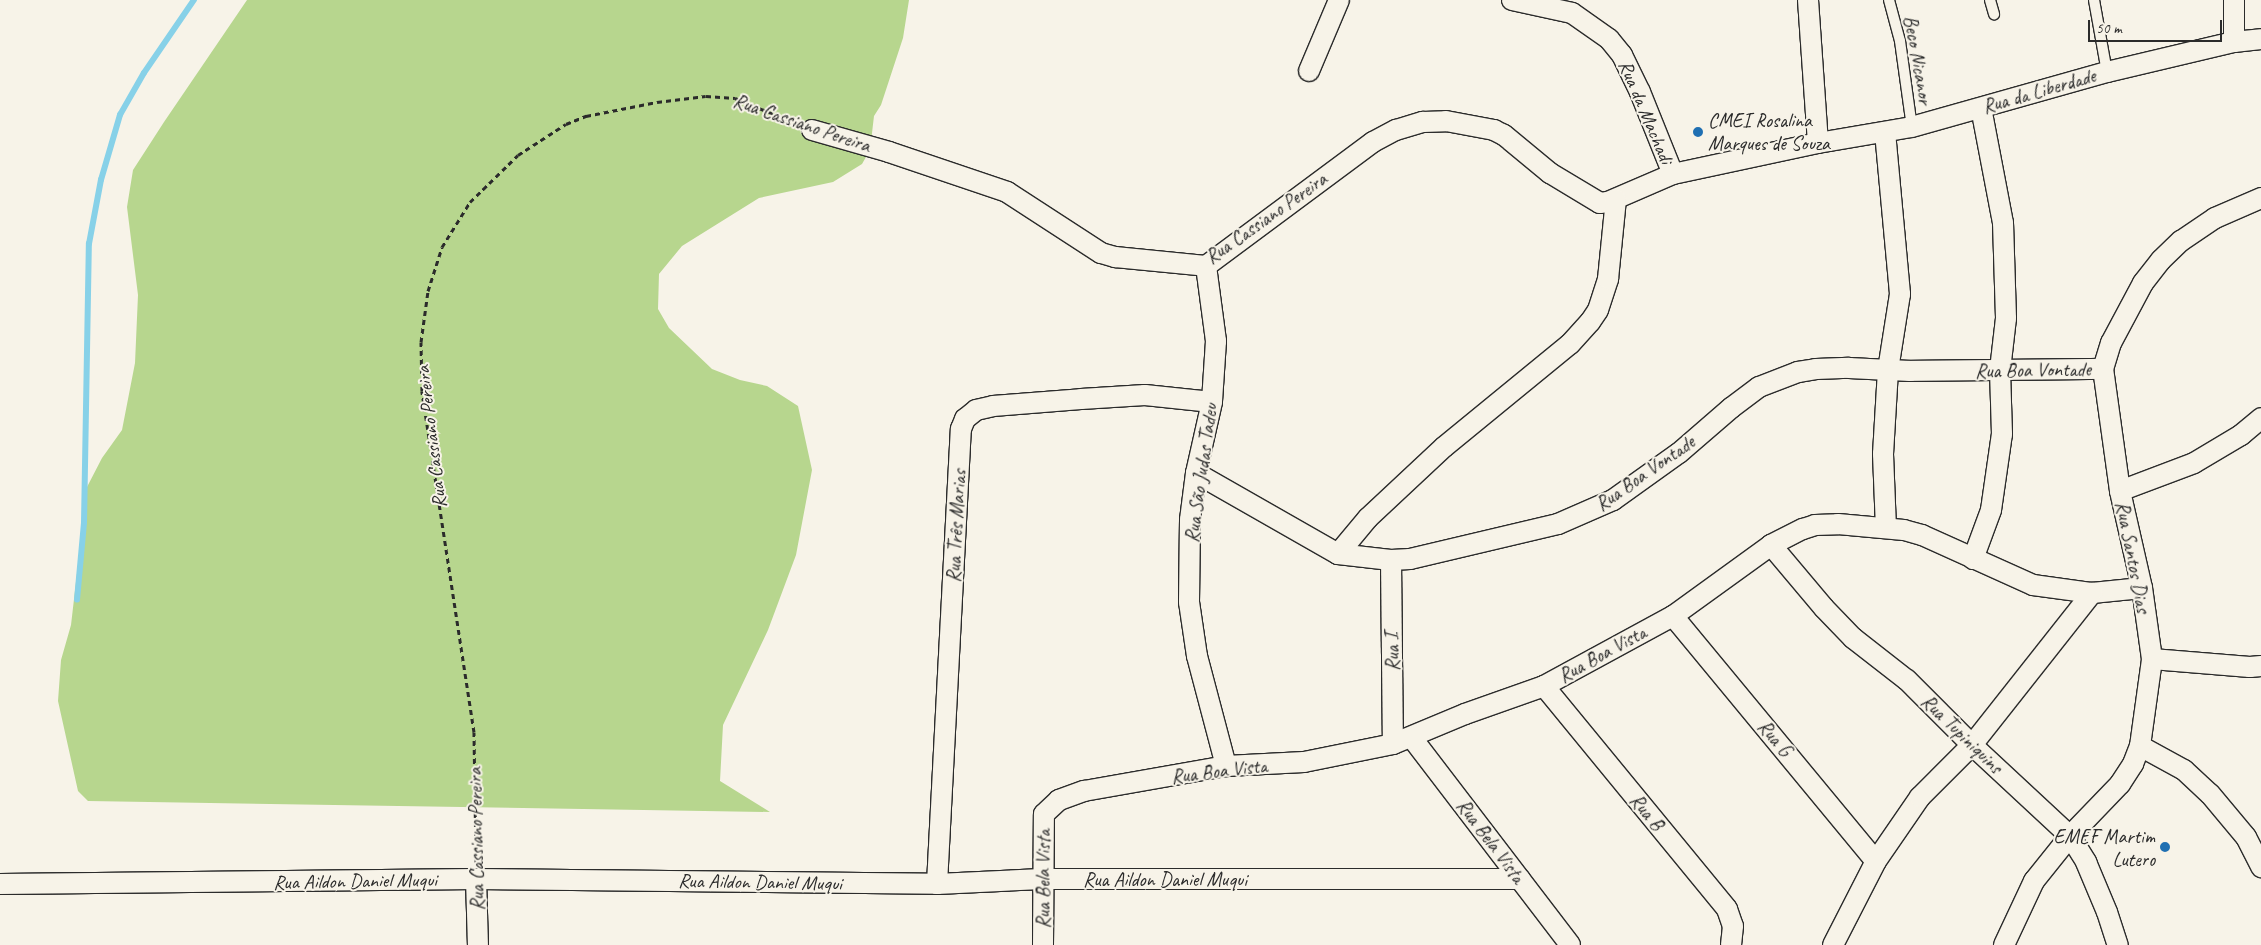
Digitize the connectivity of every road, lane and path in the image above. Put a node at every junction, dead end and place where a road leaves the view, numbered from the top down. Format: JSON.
{"nodes":[{"id":1,"x":1339,"y":0,"type":"edge"},
{"id":2,"x":1512,"y":0,"type":"edge"},
{"id":3,"x":1808,"y":0,"type":"edge"},
{"id":4,"x":1889,"y":0,"type":"edge"},
{"id":5,"x":1990,"y":0,"type":"edge"},
{"id":6,"x":2094,"y":0,"type":"edge"},
{"id":7,"x":2234,"y":0,"type":"edge"},
{"id":8,"x":1567,"y":6,"type":"edge"},
{"id":9,"x":1994,"y":14,"type":"dead end"},
{"id":10,"x":2261,"y":39,"type":"edge"},
{"id":11,"x":2234,"y":42,"type":"junction"},
{"id":12,"x":1309,"y":71,"type":"dead end"},
{"id":13,"x":2107,"y":72,"type":"junction"},
{"id":14,"x":1981,"y":108,"type":"junction"},
{"id":15,"x":1912,"y":127,"type":"junction"},
{"id":16,"x":812,"y":130,"type":"joint"},
{"id":17,"x":1885,"y":132,"type":"junction"},
{"id":18,"x":1818,"y":143,"type":"junction"},
{"id":19,"x":1673,"y":174,"type":"junction"},
{"id":20,"x":2261,"y":198,"type":"edge"},
{"id":21,"x":1616,"y":200,"type":"junction"},
{"id":22,"x":1206,"y":266,"type":"junction"},
{"id":23,"x":2103,"y":369,"type":"junction"},
{"id":24,"x":1888,"y":370,"type":"junction"},
{"id":25,"x":2000,"y":370,"type":"junction"},
{"id":26,"x":1212,"y":402,"type":"junction"},
{"id":27,"x":2261,"y":418,"type":"edge"},
{"id":28,"x":1196,"y":473,"type":"junction"},
{"id":29,"x":2120,"y":491,"type":"junction"},
{"id":30,"x":1886,"y":528,"type":"junction"},
{"id":31,"x":1771,"y":545,"type":"junction"},
{"id":32,"x":1338,"y":554,"type":"junction"},
{"id":33,"x":1973,"y":559,"type":"junction"},
{"id":34,"x":1391,"y":560,"type":"junction"},
{"id":35,"x":2142,"y":588,"type":"junction"},
{"id":36,"x":2092,"y":593,"type":"junction"},
{"id":37,"x":1673,"y":616,"type":"junction"},
{"id":38,"x":2152,"y":659,"type":"junction"},
{"id":39,"x":2261,"y":666,"type":"edge"},
{"id":40,"x":1544,"y":686,"type":"junction"},
{"id":41,"x":1403,"y":741,"type":"junction"},
{"id":42,"x":1972,"y":745,"type":"junction"},
{"id":43,"x":2140,"y":746,"type":"junction"},
{"id":44,"x":1226,"y":766,"type":"junction"},
{"id":45,"x":1044,"y":814,"type":"joint"},
{"id":46,"x":2070,"y":836,"type":"junction"},
{"id":47,"x":1876,"y":861,"type":"junction"},
{"id":48,"x":2261,"y":866,"type":"edge"},
{"id":49,"x":476,"y":879,"type":"junction"},
{"id":50,"x":1042,"y":879,"type":"junction"},
{"id":51,"x":1520,"y":879,"type":"junction"},
{"id":52,"x":0,"y":884,"type":"edge"},
{"id":53,"x":937,"y":884,"type":"junction"},
{"id":54,"x":478,"y":945,"type":"edge"},
{"id":55,"x":1043,"y":945,"type":"edge"},
{"id":56,"x":1570,"y":945,"type":"edge"},
{"id":57,"x":1731,"y":945,"type":"edge"},
{"id":58,"x":1833,"y":945,"type":"edge"},
{"id":59,"x":2004,"y":945,"type":"edge"},
{"id":60,"x":2118,"y":945,"type":"edge"}],
"edges":[{"from":1,"to":12,"type":"street"},
{"from":2,"to":8,"type":"street","name":"Rua da Machadi"},
{"from":3,"to":18,"type":"street"},
{"from":4,"to":15,"type":"lane","name":"Beco Nicanor"},
{"from":5,"to":9,"type":"lane"},
{"from":6,"to":13,"type":"lane"},
{"from":7,"to":11,"type":"street"},
{"from":8,"to":19,"type":"street","name":"Rua da Machadi"},
{"from":10,"to":11,"type":"street","name":"Rua da Liberdade"},
{"from":11,"to":13,"type":"street","name":"Rua da Liberdade"},
{"from":13,"to":14,"type":"street","name":"Rua da Liberdade"},
{"from":14,"to":15,"type":"street","name":"Rua da Liberdade"},
{"from":14,"to":25,"type":"street"},
{"from":15,"to":17,"type":"street","name":"Rua da Liberdade"},
{"from":16,"to":22,"type":"street","name":"Rua Cassiano Pereira"},
{"from":16,"to":49,"type":"path","name":"Rua Cassiano Pereira"},
{"from":17,"to":18,"type":"street","name":"Rua da Liberdade"},
{"from":17,"to":24,"type":"street"},
{"from":18,"to":19,"type":"street","name":"Rua da Liberdade"},
{"from":19,"to":21,"type":"street"},
{"from":20,"to":23,"type":"street","name":"Rua Santos Dias"},
{"from":21,"to":22,"type":"street","name":"Rua Cassiano Pereira"},
{"from":21,"to":32,"type":"street"},
{"from":22,"to":26,"type":"street","name":"Rua São Judas Tadeu"},
{"from":23,"to":25,"type":"street","name":"Rua Boa Vontade"},
{"from":23,"to":29,"type":"street","name":"Rua Santos Dias"},
{"from":24,"to":25,"type":"street","name":"Rua Boa Vontade"},
{"from":24,"to":30,"type":"street"},
{"from":24,"to":34,"type":"street","name":"Rua Boa Vontade"},
{"from":25,"to":33,"type":"street"},
{"from":26,"to":28,"type":"street","name":"Rua São Judas Tadeu"},
{"from":26,"to":53,"type":"street","name":"Rua Três Marias"},
{"from":27,"to":29,"type":"street"},
{"from":28,"to":32,"type":"street","name":"Rua Boa Vontade"},
{"from":28,"to":44,"type":"street","name":"Rua São Judas Tadeu"},
{"from":29,"to":35,"type":"street","name":"Rua Santos Dias"},
{"from":30,"to":31,"type":"street","name":"Rua Boa Vista"},
{"from":30,"to":33,"type":"street","name":"Rua Boa Vista"},
{"from":31,"to":37,"type":"street","name":"Rua Boa Vista"},
{"from":31,"to":42,"type":"street","name":"Rua Tupiniquins"},
{"from":32,"to":34,"type":"street","name":"Rua Boa Vontade"},
{"from":33,"to":36,"type":"street","name":"Rua Boa Vista"},
{"from":34,"to":41,"type":"street","name":"Rua I"},
{"from":35,"to":36,"type":"street","name":"Rua Boa Vista"},
{"from":35,"to":38,"type":"street","name":"Rua Santos Dias"},
{"from":36,"to":42,"type":"street"},
{"from":37,"to":40,"type":"street","name":"Rua Boa Vista"},
{"from":37,"to":47,"type":"street","name":"Rua G"},
{"from":38,"to":39,"type":"street"},
{"from":38,"to":43,"type":"street","name":"Rua Santos Dias"},
{"from":40,"to":41,"type":"street","name":"Rua Boa Vista"},
{"from":40,"to":57,"type":"street","name":"Rua B"},
{"from":41,"to":44,"type":"street","name":"Rua Boa Vista"},
{"from":41,"to":51,"type":"street","name":"Rua Bela Vista"},
{"from":42,"to":46,"type":"street","name":"Rua Tupiniquins"},
{"from":42,"to":47,"type":"street"},
{"from":43,"to":46,"type":"street","name":"Rua Santos Dias"},
{"from":43,"to":48,"type":"street"},
{"from":44,"to":45,"type":"street","name":"Rua Boa Vista"},
{"from":45,"to":50,"type":"street","name":"Rua Bela Vista"},
{"from":46,"to":59,"type":"street","name":"Rua Santos Dias"},
{"from":46,"to":60,"type":"street","name":"Rua Tupiniquins"},
{"from":47,"to":58,"type":"street"},
{"from":49,"to":52,"type":"street","name":"Rua Aildon Daniel Muqui"},
{"from":49,"to":53,"type":"street","name":"Rua Aildon Daniel Muqui"},
{"from":49,"to":54,"type":"street","name":"Rua Cassiano Pereira"},
{"from":50,"to":51,"type":"street","name":"Rua Aildon Daniel Muqui"},
{"from":50,"to":53,"type":"street","name":"Rua Aildon Daniel Muqui"},
{"from":50,"to":55,"type":"street","name":"Rua Bela Vista"},
{"from":51,"to":56,"type":"street","name":"Rua Bela Vista"}]}
